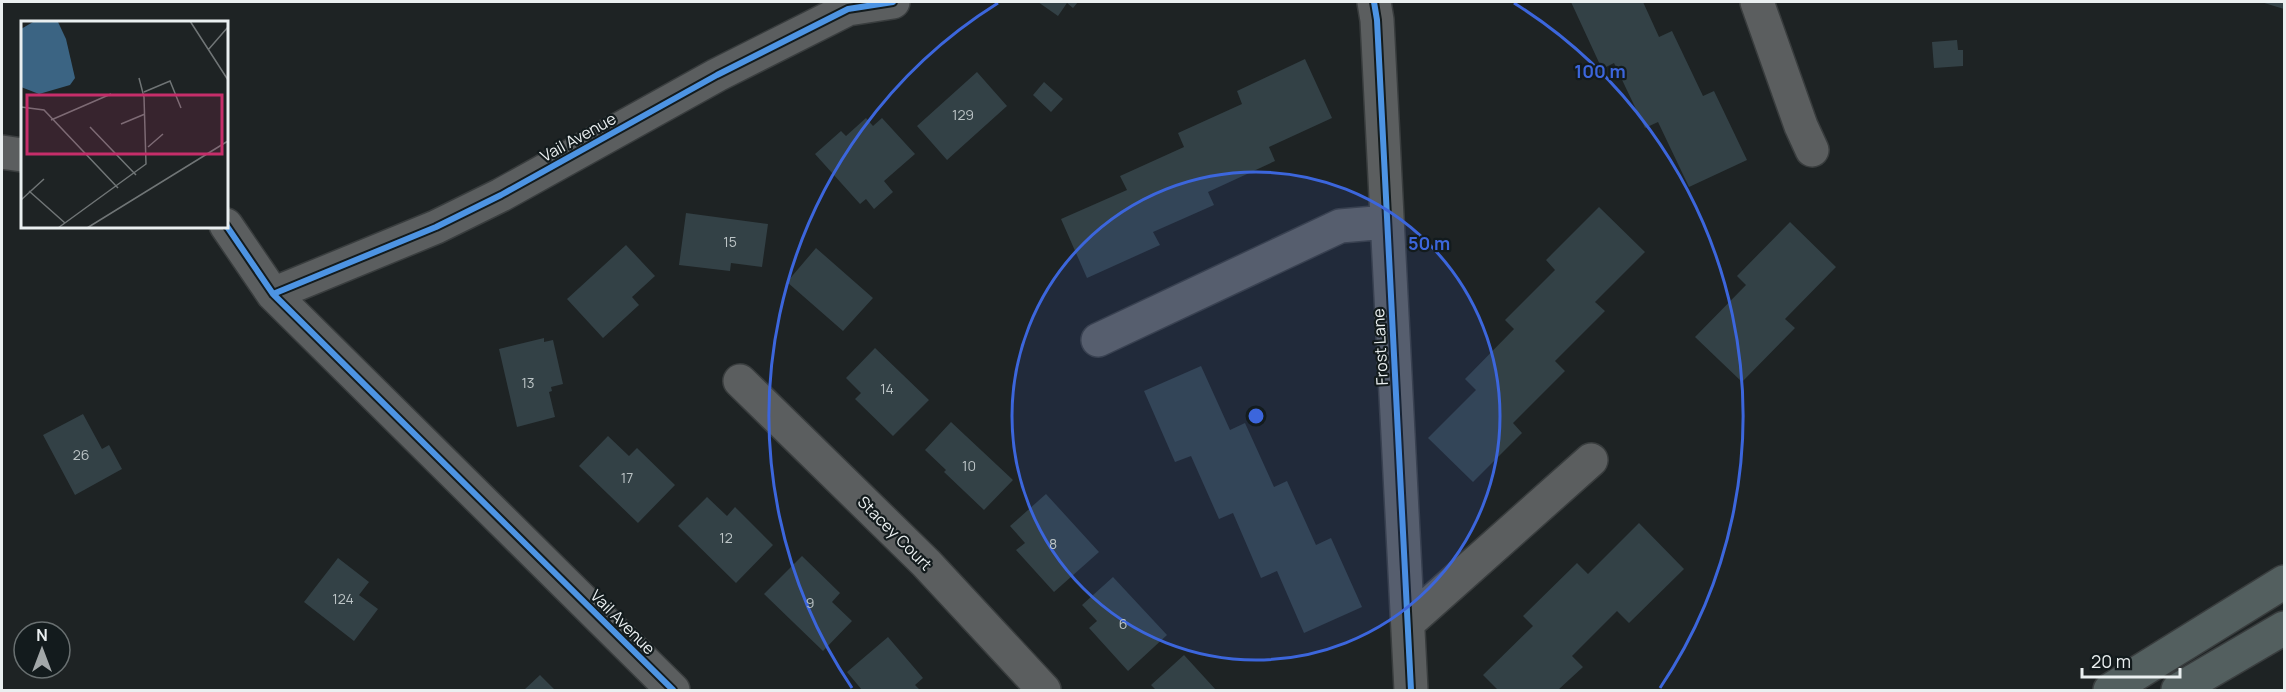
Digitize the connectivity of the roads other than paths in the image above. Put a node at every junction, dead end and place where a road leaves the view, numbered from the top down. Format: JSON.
{"nodes":[{"id":1,"x":893,"y":2,"type":"edge"},
{"id":2,"x":1374,"y":2,"type":"edge"},
{"id":3,"x":1756,"y":2,"type":"edge"},
{"id":4,"x":1812,"y":150,"type":"dead end"},
{"id":5,"x":2,"y":152,"type":"edge"},
{"id":6,"x":21,"y":154,"type":"edge"},
{"id":7,"x":1387,"y":222,"type":"junction"},
{"id":8,"x":228,"y":228,"type":"edge"},
{"id":9,"x":273,"y":294,"type":"junction"},
{"id":10,"x":1098,"y":340,"type":"dead end"},
{"id":11,"x":740,"y":381,"type":"dead end"},
{"id":12,"x":1592,"y":460,"type":"dead end"},
{"id":13,"x":2284,"y":582,"type":"edge"},
{"id":14,"x":1408,"y":623,"type":"junction"},
{"id":15,"x":2284,"y":628,"type":"edge"},
{"id":16,"x":673,"y":690,"type":"edge"},
{"id":17,"x":1044,"y":690,"type":"edge"},
{"id":18,"x":1411,"y":690,"type":"edge"},
{"id":19,"x":2110,"y":690,"type":"edge"},
{"id":20,"x":2178,"y":690,"type":"edge"}],
"edges":[{"from":1,"to":9,"type":"street","name":"Vail Avenue"},
{"from":2,"to":7,"type":"street","name":"Frost Lane"},
{"from":3,"to":4,"type":"street"},
{"from":5,"to":6,"type":"street"},
{"from":7,"to":10,"type":"street"},
{"from":7,"to":14,"type":"street","name":"Frost Lane"},
{"from":8,"to":9,"type":"street","name":"Vail Avenue"},
{"from":9,"to":16,"type":"street","name":"Vail Avenue"},
{"from":11,"to":17,"type":"street","name":"Stacey Court"},
{"from":12,"to":14,"type":"street"},
{"from":13,"to":19,"type":"highway"},
{"from":14,"to":18,"type":"street","name":"Frost Lane"},
{"from":15,"to":20,"type":"highway"}]}
